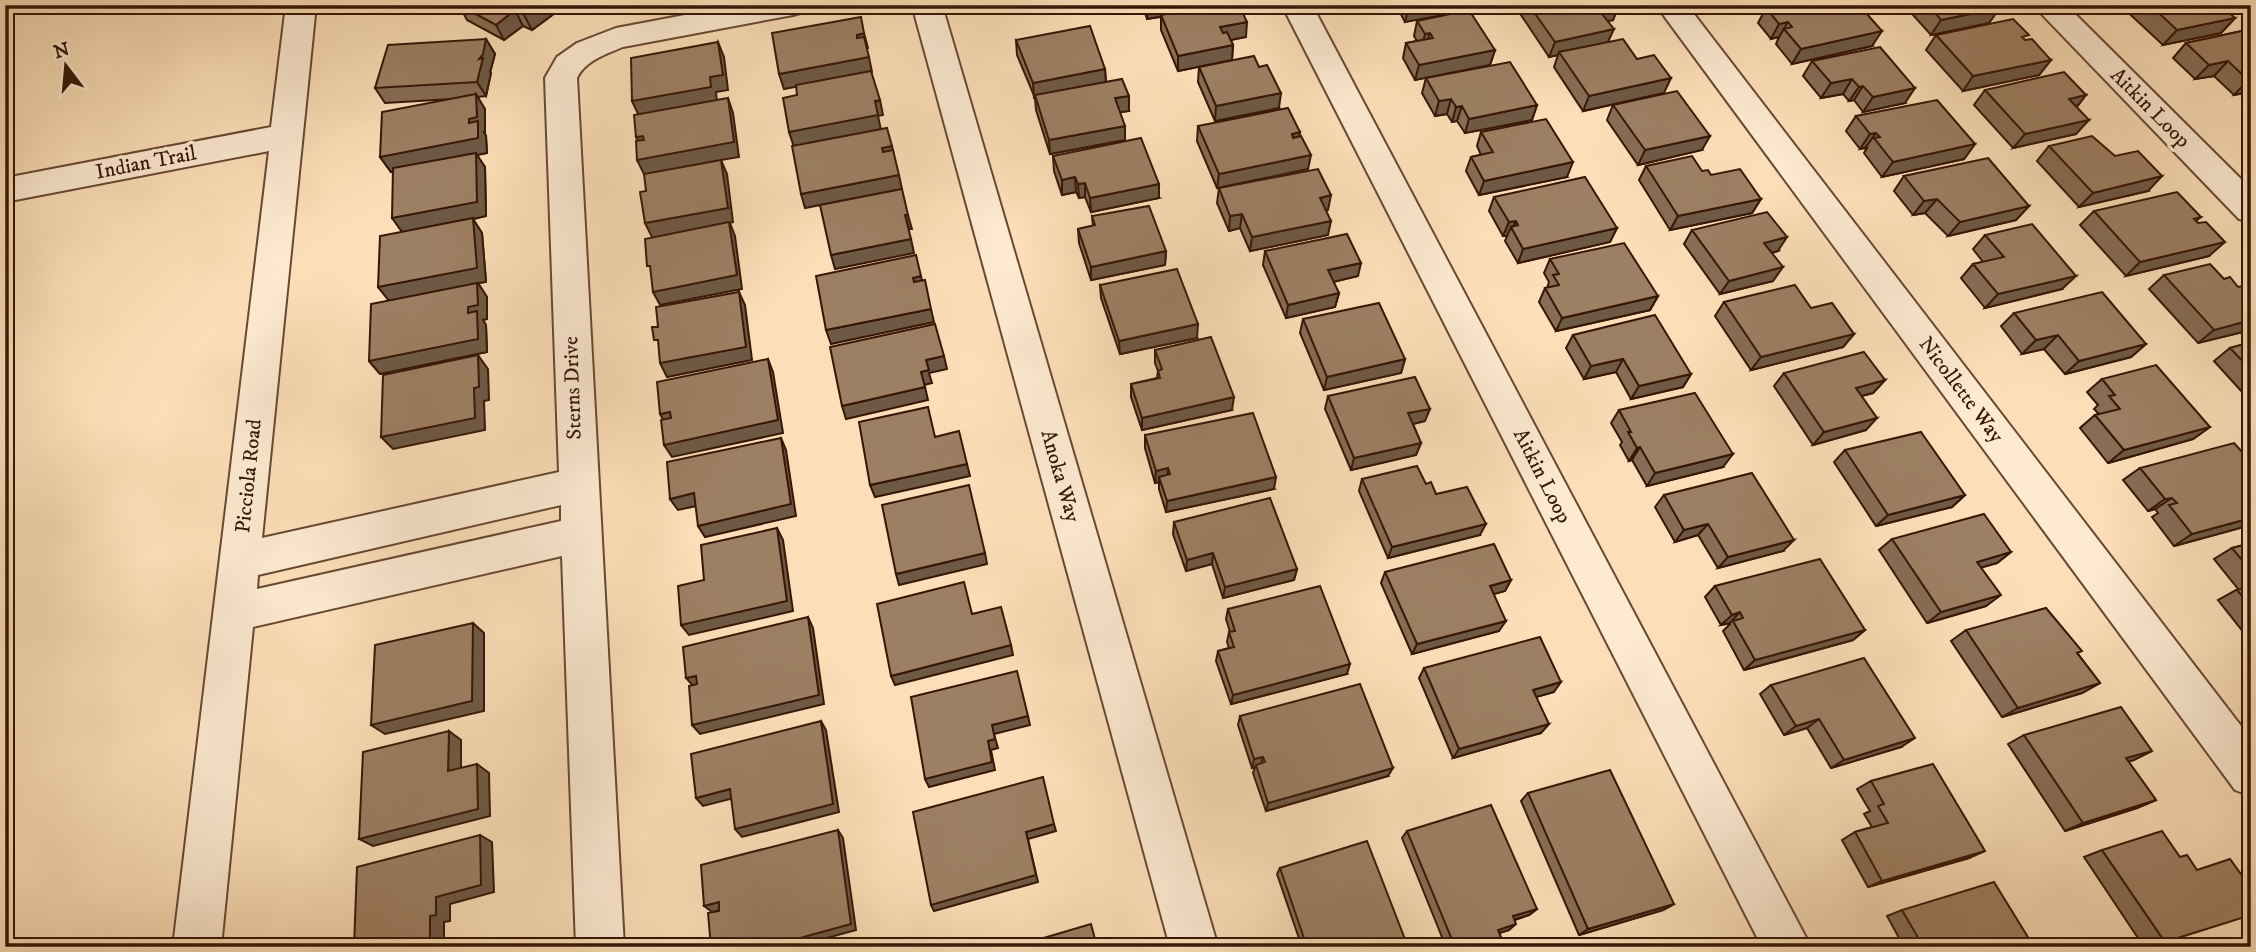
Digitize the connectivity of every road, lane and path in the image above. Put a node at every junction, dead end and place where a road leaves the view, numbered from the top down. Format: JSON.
{"nodes":[{"id":1,"x":301,"y":5,"type":"edge"},
{"id":2,"x":793,"y":5,"type":"edge"},
{"id":3,"x":927,"y":5,"type":"edge"},
{"id":4,"x":1297,"y":5,"type":"edge"},
{"id":5,"x":1671,"y":5,"type":"edge"},
{"id":6,"x":2048,"y":5,"type":"edge"},
{"id":7,"x":287,"y":136,"type":"junction"},
{"id":8,"x":5,"y":190,"type":"edge"},
{"id":9,"x":2251,"y":210,"type":"edge"},
{"id":10,"x":577,"y":485,"type":"junction"},
{"id":11,"x":580,"y":534,"type":"junction"},
{"id":12,"x":240,"y":561,"type":"junction"},
{"id":13,"x":234,"y":613,"type":"junction"},
{"id":14,"x":2251,"y":775,"type":"edge"},
{"id":15,"x":197,"y":947,"type":"edge"},
{"id":16,"x":600,"y":947,"type":"edge"},
{"id":17,"x":1194,"y":947,"type":"edge"},
{"id":18,"x":1787,"y":947,"type":"edge"}],
"edges":[{"from":1,"to":7,"type":"street","name":"Picciola Road"},
{"from":2,"to":10,"type":"street","name":"Sterns Drive"},
{"from":3,"to":17,"type":"street","name":"Anoka Way"},
{"from":4,"to":18,"type":"street","name":"Aitkin Loop"},
{"from":5,"to":14,"type":"street","name":"Nicollette Way"},
{"from":6,"to":9,"type":"street","name":"Aitkin Loop"},
{"from":7,"to":8,"type":"street","name":"Indian Trail"},
{"from":7,"to":12,"type":"street","name":"Picciola Road"},
{"from":10,"to":11,"type":"street","name":"Sterns Drive"},
{"from":10,"to":12,"type":"street"},
{"from":11,"to":13,"type":"street"},
{"from":11,"to":16,"type":"street","name":"Sterns Drive"},
{"from":12,"to":13,"type":"street","name":"Picciola Road"},
{"from":13,"to":15,"type":"street","name":"Picciola Road"}]}
